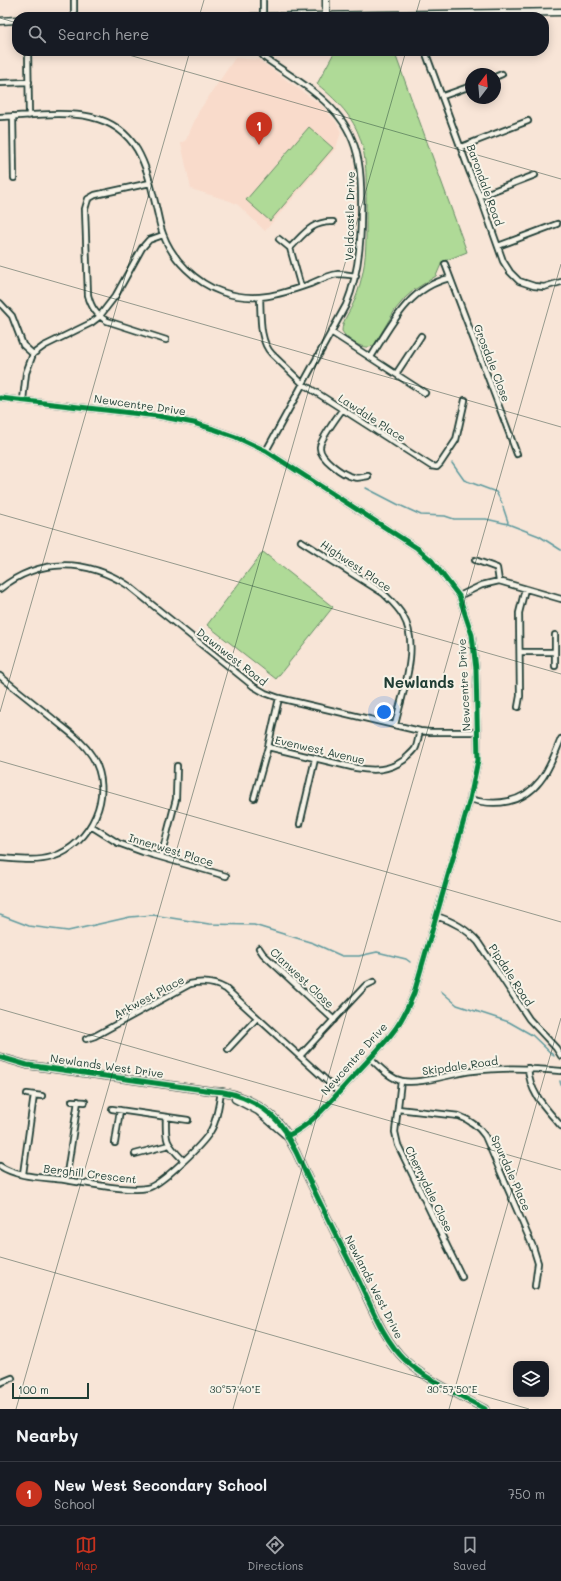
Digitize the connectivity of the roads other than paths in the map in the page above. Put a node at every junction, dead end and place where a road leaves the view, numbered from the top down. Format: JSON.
{"nodes":[{"id":1,"x":74,"y":0,"type":"edge"},
{"id":2,"x":263,"y":0,"type":"edge"},
{"id":3,"x":326,"y":0,"type":"edge"},
{"id":4,"x":74,"y":12,"type":"edge"},
{"id":5,"x":263,"y":12,"type":"edge"},
{"id":6,"x":326,"y":12,"type":"edge"},
{"id":7,"x":549,"y":12,"type":"edge"},
{"id":8,"x":561,"y":12,"type":"edge"},
{"id":9,"x":12,"y":20,"type":"edge"},
{"id":10,"x":0,"y":21,"type":"edge"},
{"id":11,"x":28,"y":56,"type":"edge"},
{"id":12,"x":263,"y":56,"type":"edge"},
{"id":13,"x":427,"y":56,"type":"edge"},
{"id":14,"x":0,"y":82,"type":"edge"},
{"id":15,"x":29,"y":82,"type":"junction"},
{"id":16,"x":465,"y":88,"type":"edge"},
{"id":17,"x":443,"y":96,"type":"junction"},
{"id":18,"x":0,"y":116,"type":"edge"},
{"id":19,"x":13,"y":116,"type":"junction"},
{"id":20,"x":29,"y":116,"type":"junction"},
{"id":21,"x":528,"y":121,"type":"dead end"},
{"id":22,"x":461,"y":147,"type":"junction"},
{"id":23,"x":535,"y":175,"type":"dead end"},
{"id":24,"x":14,"y":178,"type":"dead end"},
{"id":25,"x":150,"y":183,"type":"junction"},
{"id":26,"x":480,"y":196,"type":"junction"},
{"id":27,"x":334,"y":222,"type":"dead end"},
{"id":28,"x":557,"y":224,"type":"dead end"},
{"id":29,"x":163,"y":235,"type":"junction"},
{"id":30,"x":279,"y":238,"type":"dead end"},
{"id":31,"x":498,"y":246,"type":"junction"},
{"id":32,"x":290,"y":248,"type":"junction"},
{"id":33,"x":445,"y":264,"type":"dead end"},
{"id":34,"x":356,"y":276,"type":"junction"},
{"id":35,"x":450,"y":278,"type":"junction"},
{"id":36,"x":561,"y":282,"type":"edge"},
{"id":37,"x":301,"y":287,"type":"junction"},
{"id":38,"x":260,"y":298,"type":"junction"},
{"id":39,"x":0,"y":303,"type":"edge"},
{"id":40,"x":99,"y":317,"type":"junction"},
{"id":41,"x":331,"y":332,"type":"junction"},
{"id":42,"x":421,"y":336,"type":"dead end"},
{"id":43,"x":166,"y":340,"type":"dead end"},
{"id":44,"x":34,"y":354,"type":"junction"},
{"id":45,"x":370,"y":357,"type":"junction"},
{"id":46,"x":396,"y":374,"type":"junction"},
{"id":47,"x":303,"y":384,"type":"junction"},
{"id":48,"x":425,"y":393,"type":"dead end"},
{"id":49,"x":0,"y":398,"type":"edge"},
{"id":50,"x":23,"y":400,"type":"junction"},
{"id":51,"x":465,"y":400,"type":"dead end"},
{"id":52,"x":342,"y":410,"type":"junction"},
{"id":53,"x":266,"y":451,"type":"junction"},
{"id":54,"x":517,"y":454,"type":"dead end"},
{"id":55,"x":368,"y":476,"type":"dead end"},
{"id":56,"x":301,"y":541,"type":"dead end"},
{"id":57,"x":475,"y":560,"type":"dead end"},
{"id":58,"x":499,"y":581,"type":"junction"},
{"id":59,"x":0,"y":589,"type":"edge"},
{"id":60,"x":525,"y":589,"type":"junction"},
{"id":61,"x":459,"y":596,"type":"junction"},
{"id":62,"x":561,"y":599,"type":"edge"},
{"id":63,"x":555,"y":635,"type":"dead end"},
{"id":64,"x":520,"y":652,"type":"junction"},
{"id":65,"x":554,"y":652,"type":"junction"},
{"id":66,"x":555,"y":666,"type":"dead end"},
{"id":67,"x":0,"y":676,"type":"edge"},
{"id":68,"x":278,"y":698,"type":"junction"},
{"id":69,"x":518,"y":708,"type":"dead end"},
{"id":70,"x":395,"y":725,"type":"junction"},
{"id":71,"x":420,"y":731,"type":"junction"},
{"id":72,"x":477,"y":732,"type":"junction"},
{"id":73,"x":561,"y":739,"type":"edge"},
{"id":74,"x":268,"y":747,"type":"junction"},
{"id":75,"x":315,"y":758,"type":"junction"},
{"id":76,"x":178,"y":766,"type":"dead end"},
{"id":77,"x":254,"y":798,"type":"dead end"},
{"id":78,"x":470,"y":799,"type":"junction"},
{"id":79,"x":300,"y":824,"type":"dead end"},
{"id":80,"x":91,"y":826,"type":"junction"},
{"id":81,"x":161,"y":857,"type":"junction"},
{"id":82,"x":0,"y":858,"type":"edge"},
{"id":83,"x":226,"y":876,"type":"dead end"},
{"id":84,"x":436,"y":916,"type":"junction"},
{"id":85,"x":259,"y":948,"type":"dead end"},
{"id":86,"x":373,"y":982,"type":"dead end"},
{"id":87,"x":257,"y":1018,"type":"junction"},
{"id":88,"x":334,"y":1020,"type":"junction"},
{"id":89,"x":86,"y":1039,"type":"dead end"},
{"id":90,"x":228,"y":1049,"type":"dead end"},
{"id":91,"x":300,"y":1056,"type":"junction"},
{"id":92,"x":561,"y":1056,"type":"edge"},
{"id":93,"x":0,"y":1057,"type":"edge"},
{"id":94,"x":370,"y":1058,"type":"junction"},
{"id":95,"x":528,"y":1068,"type":"junction"},
{"id":96,"x":561,"y":1071,"type":"edge"},
{"id":97,"x":401,"y":1081,"type":"junction"},
{"id":98,"x":339,"y":1092,"type":"junction"},
{"id":99,"x":221,"y":1093,"type":"junction"},
{"id":100,"x":27,"y":1094,"type":"dead end"},
{"id":101,"x":34,"y":1095,"type":"junction"},
{"id":102,"x":42,"y":1096,"type":"dead end"},
{"id":103,"x":72,"y":1101,"type":"dead end"},
{"id":104,"x":78,"y":1101,"type":"junction"},
{"id":105,"x":84,"y":1102,"type":"dead end"},
{"id":106,"x":112,"y":1108,"type":"dead end"},
{"id":107,"x":398,"y":1109,"type":"junction"},
{"id":108,"x":120,"y":1110,"type":"junction"},
{"id":109,"x":166,"y":1116,"type":"junction"},
{"id":110,"x":188,"y":1120,"type":"dead end"},
{"id":111,"x":561,"y":1126,"type":"edge"},
{"id":112,"x":287,"y":1136,"type":"junction"},
{"id":113,"x":115,"y":1143,"type":"dead end"},
{"id":114,"x":169,"y":1145,"type":"junction"},
{"id":115,"x":135,"y":1154,"type":"dead end"},
{"id":116,"x":183,"y":1160,"type":"junction"},
{"id":117,"x":0,"y":1166,"type":"edge"},
{"id":118,"x":23,"y":1174,"type":"junction"},
{"id":119,"x":66,"y":1180,"type":"junction"},
{"id":120,"x":462,"y":1277,"type":"dead end"},
{"id":121,"x":535,"y":1286,"type":"dead end"},
{"id":122,"x":12,"y":1378,"type":"dead end"},
{"id":123,"x":0,"y":1383,"type":"edge"},
{"id":124,"x":485,"y":1409,"type":"edge"}],
"edges":[{"from":1,"to":4,"type":"street"},
{"from":2,"to":5,"type":"street"},
{"from":3,"to":6,"type":"street"},
{"from":7,"to":8,"type":"street"},
{"from":9,"to":10,"type":"street"},
{"from":11,"to":15,"type":"street"},
{"from":12,"to":34,"type":"street","name":"Veldcastle Drive"},
{"from":13,"to":17,"type":"street","name":"Barondale Road"},
{"from":14,"to":15,"type":"street"},
{"from":15,"to":20,"type":"street"},
{"from":16,"to":17,"type":"street"},
{"from":17,"to":22,"type":"street","name":"Barondale Road"},
{"from":18,"to":19,"type":"street"},
{"from":19,"to":20,"type":"street"},
{"from":19,"to":24,"type":"street"},
{"from":20,"to":25,"type":"street"},
{"from":21,"to":22,"type":"street"},
{"from":22,"to":26,"type":"street","name":"Barondale Road"},
{"from":23,"to":26,"type":"street"},
{"from":25,"to":29,"type":"street"},
{"from":25,"to":40,"type":"street"},
{"from":26,"to":31,"type":"street","name":"Barondale Road"},
{"from":27,"to":32,"type":"street"},
{"from":28,"to":31,"type":"street"},
{"from":29,"to":38,"type":"street"},
{"from":29,"to":40,"type":"street"},
{"from":30,"to":32,"type":"street"},
{"from":31,"to":36,"type":"street","name":"Barondale Road"},
{"from":32,"to":37,"type":"street"},
{"from":33,"to":35,"type":"street","name":"Grosdale Close"},
{"from":34,"to":37,"type":"street"},
{"from":34,"to":41,"type":"street","name":"Veldcastle Drive"},
{"from":35,"to":45,"type":"street"},
{"from":35,"to":54,"type":"street","name":"Grosdale Close"},
{"from":37,"to":38,"type":"street"},
{"from":38,"to":47,"type":"street","name":"Lawdale Place"},
{"from":39,"to":44,"type":"street"},
{"from":40,"to":43,"type":"street"},
{"from":40,"to":44,"type":"street"},
{"from":41,"to":45,"type":"street"},
{"from":41,"to":47,"type":"street","name":"Veldcastle Drive"},
{"from":42,"to":46,"type":"street"},
{"from":44,"to":50,"type":"street"},
{"from":45,"to":46,"type":"street"},
{"from":46,"to":48,"type":"street"},
{"from":47,"to":52,"type":"street","name":"Lawdale Place"},
{"from":47,"to":53,"type":"street","name":"Veldcastle Drive"},
{"from":49,"to":50,"type":"street","name":"Newcentre Drive"},
{"from":50,"to":53,"type":"street","name":"Newcentre Drive"},
{"from":51,"to":52,"type":"street","name":"Lawdale Place"},
{"from":52,"to":55,"type":"street"},
{"from":53,"to":61,"type":"street","name":"Newcentre Drive"},
{"from":56,"to":70,"type":"street","name":"Highwest Place"},
{"from":57,"to":58,"type":"street"},
{"from":58,"to":60,"type":"street"},
{"from":58,"to":61,"type":"street"},
{"from":59,"to":68,"type":"street","name":"Dawnwest Road"},
{"from":60,"to":62,"type":"street"},
{"from":60,"to":64,"type":"street"},
{"from":61,"to":72,"type":"street","name":"Newcentre Drive"},
{"from":63,"to":65,"type":"street"},
{"from":64,"to":65,"type":"street"},
{"from":64,"to":69,"type":"street"},
{"from":65,"to":66,"type":"street"},
{"from":67,"to":80,"type":"street"},
{"from":68,"to":70,"type":"street","name":"Dawnwest Road"},
{"from":68,"to":74,"type":"street"},
{"from":70,"to":71,"type":"street","name":"Dawnwest Road"},
{"from":71,"to":72,"type":"street","name":"Dawnwest Road"},
{"from":71,"to":75,"type":"street","name":"Evenwest Avenue"},
{"from":72,"to":78,"type":"street","name":"Newcentre Drive"},
{"from":73,"to":78,"type":"street"},
{"from":74,"to":75,"type":"street","name":"Evenwest Avenue"},
{"from":74,"to":77,"type":"street"},
{"from":75,"to":79,"type":"street"},
{"from":76,"to":81,"type":"street"},
{"from":78,"to":84,"type":"street","name":"Newcentre Drive"},
{"from":80,"to":81,"type":"street","name":"Innerwest Place"},
{"from":80,"to":82,"type":"street"},
{"from":81,"to":83,"type":"street","name":"Innerwest Place"},
{"from":84,"to":92,"type":"street","name":"Pipdale Road"},
{"from":84,"to":94,"type":"street","name":"Newcentre Drive"},
{"from":85,"to":88,"type":"street","name":"Clanwest Close"},
{"from":86,"to":88,"type":"street"},
{"from":87,"to":89,"type":"street","name":"Arkwest Place"},
{"from":87,"to":90,"type":"street"},
{"from":87,"to":91,"type":"street","name":"Arkwest Place"},
{"from":88,"to":91,"type":"street"},
{"from":91,"to":98,"type":"street","name":"Arkwest Place"},
{"from":93,"to":99,"type":"street","name":"Newlands West Drive"},
{"from":94,"to":97,"type":"street"},
{"from":94,"to":98,"type":"street","name":"Newcentre Drive"},
{"from":95,"to":96,"type":"street","name":"Skipdale Road"},
{"from":95,"to":97,"type":"street","name":"Skipdale Road"},
{"from":95,"to":111,"type":"street"},
{"from":97,"to":107,"type":"street","name":"Cherrydale Close"},
{"from":98,"to":112,"type":"street","name":"Newcentre Drive"},
{"from":99,"to":112,"type":"street","name":"Newlands West Drive"},
{"from":99,"to":116,"type":"street","name":"Berghill Crescent"},
{"from":100,"to":101,"type":"street"},
{"from":101,"to":102,"type":"street"},
{"from":101,"to":118,"type":"street"},
{"from":103,"to":104,"type":"street"},
{"from":104,"to":105,"type":"street"},
{"from":104,"to":119,"type":"street"},
{"from":106,"to":108,"type":"street"},
{"from":107,"to":120,"type":"street","name":"Cherrydale Close"},
{"from":107,"to":121,"type":"street","name":"Spurdale Place"},
{"from":108,"to":109,"type":"street"},
{"from":108,"to":113,"type":"street"},
{"from":109,"to":110,"type":"street"},
{"from":109,"to":114,"type":"street"},
{"from":112,"to":124,"type":"street","name":"Newlands West Drive"},
{"from":114,"to":115,"type":"street"},
{"from":114,"to":116,"type":"street"},
{"from":116,"to":119,"type":"street","name":"Berghill Crescent"},
{"from":117,"to":118,"type":"street","name":"Berghill Crescent"},
{"from":118,"to":119,"type":"street","name":"Berghill Crescent"},
{"from":122,"to":123,"type":"street"}]}
